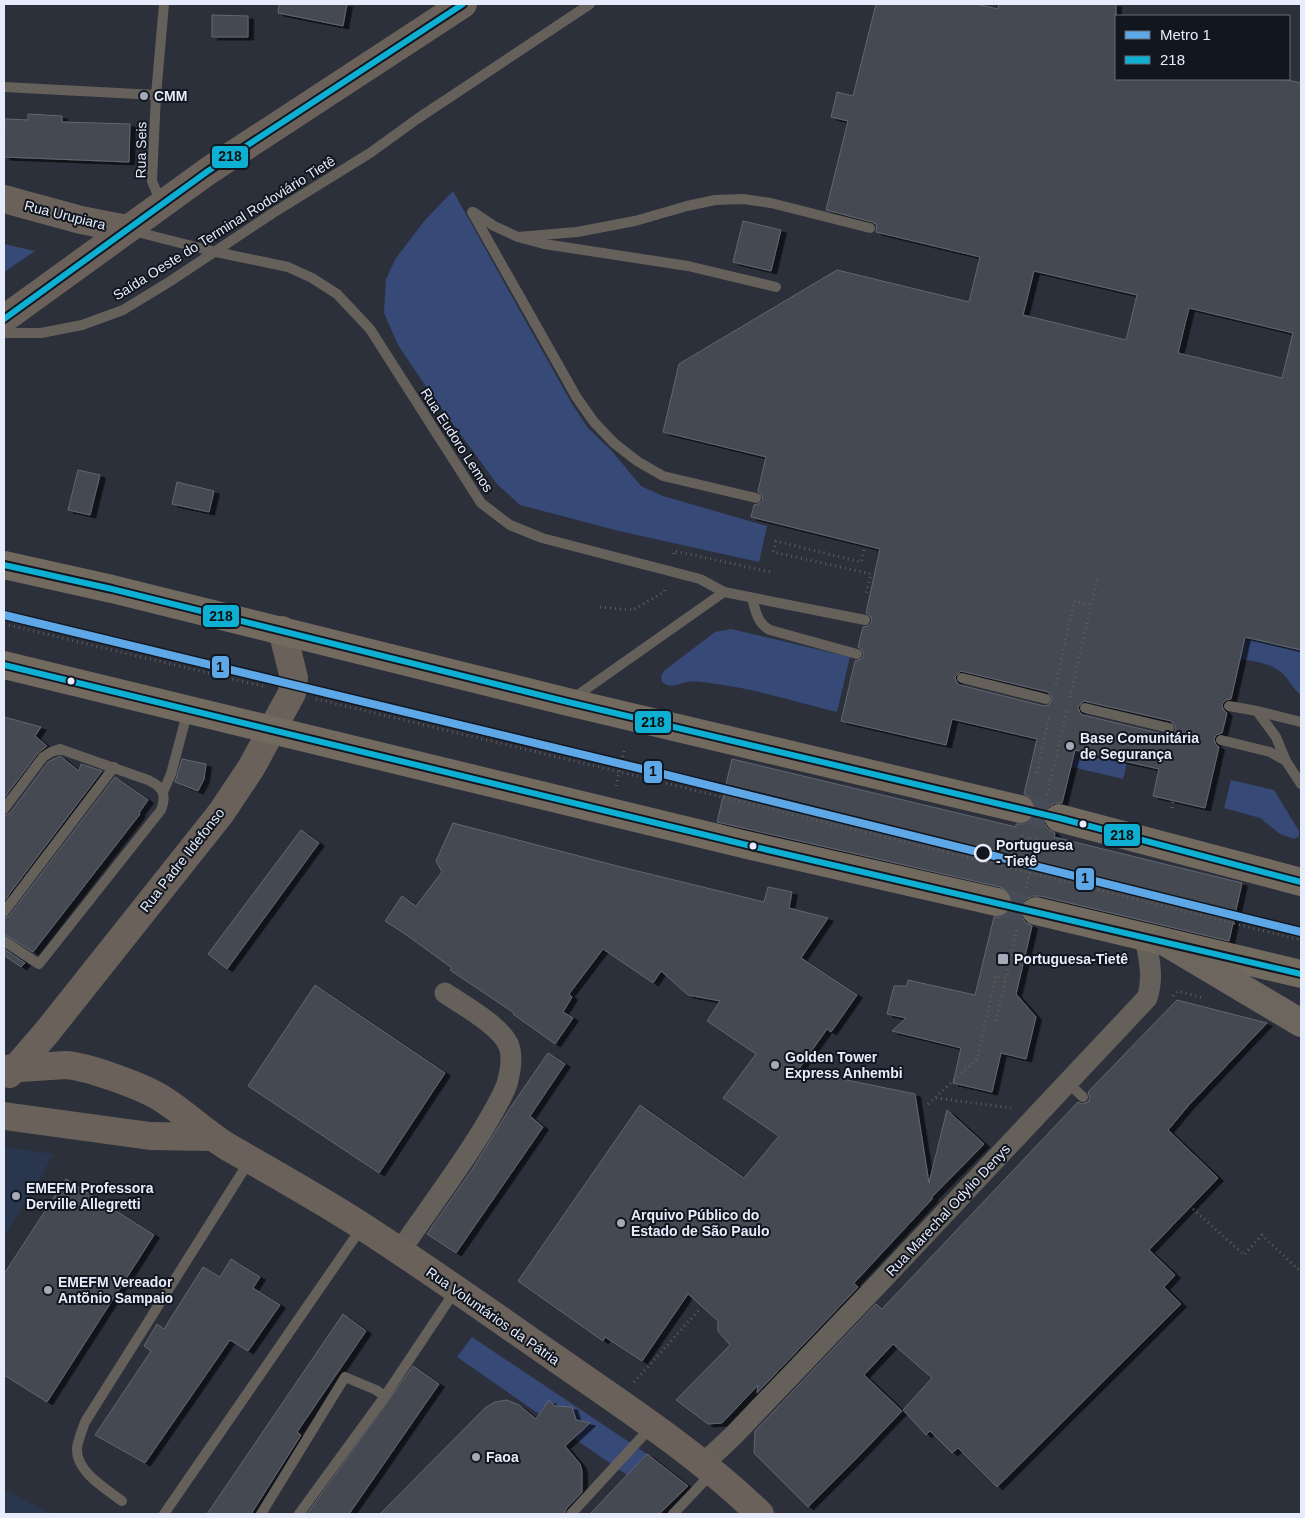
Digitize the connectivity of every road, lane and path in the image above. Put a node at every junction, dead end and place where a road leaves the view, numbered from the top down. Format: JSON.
{"nodes":[{"id":1,"x":164,"y":4,"type":"edge"},
{"id":2,"x":463,"y":4,"type":"edge"},
{"id":3,"x":590,"y":4,"type":"edge"},
{"id":4,"x":4,"y":87,"type":"edge"},
{"id":5,"x":156,"y":95,"type":"junction"},
{"id":6,"x":4,"y":199,"type":"edge"},
{"id":7,"x":162,"y":205,"type":"junction"},
{"id":8,"x":870,"y":228,"type":"dead end"},
{"id":9,"x":127,"y":229,"type":"junction"},
{"id":10,"x":518,"y":236,"type":"junction"},
{"id":11,"x":216,"y":252,"type":"junction"},
{"id":12,"x":776,"y":287,"type":"dead end"},
{"id":13,"x":4,"y":319,"type":"edge"},
{"id":14,"x":4,"y":333,"type":"edge"},
{"id":15,"x":756,"y":498,"type":"dead end"},
{"id":16,"x":865,"y":545,"type":"dead end"},
{"id":17,"x":4,"y":565,"type":"edge"},
{"id":18,"x":1097,"y":579,"type":"dead end"},
{"id":19,"x":724,"y":592,"type":"junction"},
{"id":20,"x":866,"y":594,"type":"dead end"},
{"id":21,"x":752,"y":598,"type":"junction"},
{"id":22,"x":864,"y":620,"type":"dead end"},
{"id":23,"x":4,"y":624,"type":"edge"},
{"id":24,"x":282,"y":630,"type":"junction"},
{"id":25,"x":856,"y":654,"type":"dead end"},
{"id":26,"x":4,"y":665,"type":"edge"},
{"id":27,"x":962,"y":678,"type":"dead end"},
{"id":28,"x":1056,"y":684,"type":"dead end"},
{"id":29,"x":292,"y":693,"type":"junction"},
{"id":30,"x":1046,"y":699,"type":"dead end"},
{"id":31,"x":568,"y":702,"type":"junction"},
{"id":32,"x":1229,"y":706,"type":"dead end"},
{"id":33,"x":1085,"y":708,"type":"dead end"},
{"id":34,"x":188,"y":710,"type":"junction"},
{"id":35,"x":1257,"y":711,"type":"junction"},
{"id":36,"x":1050,"y":712,"type":"dead end"},
{"id":37,"x":1301,"y":722,"type":"edge"},
{"id":38,"x":1169,"y":728,"type":"dead end"},
{"id":39,"x":272,"y":730,"type":"junction"},
{"id":40,"x":1221,"y":740,"type":"dead end"},
{"id":41,"x":625,"y":747,"type":"dead end"},
{"id":42,"x":1286,"y":761,"type":"junction"},
{"id":43,"x":114,"y":767,"type":"junction"},
{"id":44,"x":619,"y":773,"type":"junction"},
{"id":45,"x":1037,"y":773,"type":"dead end"},
{"id":46,"x":1301,"y":784,"type":"edge"},
{"id":47,"x":616,"y":786,"type":"dead end"},
{"id":48,"x":163,"y":792,"type":"junction"},
{"id":49,"x":1173,"y":800,"type":"dead end"},
{"id":50,"x":1172,"y":808,"type":"dead end"},
{"id":51,"x":4,"y":809,"type":"edge"},
{"id":52,"x":1026,"y":817,"type":"joint"},
{"id":53,"x":1059,"y":818,"type":"tunnel mouth"},
{"id":54,"x":1027,"y":848,"type":"dead end"},
{"id":55,"x":1301,"y":882,"type":"edge"},
{"id":56,"x":997,"y":902,"type":"tunnel mouth"},
{"id":57,"x":1036,"y":911,"type":"tunnel mouth"},
{"id":58,"x":4,"y":912,"type":"edge"},
{"id":59,"x":1155,"y":940,"type":"junction"},
{"id":60,"x":1301,"y":940,"type":"edge"},
{"id":61,"x":4,"y":942,"type":"edge"},
{"id":62,"x":1301,"y":974,"type":"edge"},
{"id":63,"x":996,"y":976,"type":"dead end"},
{"id":64,"x":1006,"y":978,"type":"dead end"},
{"id":65,"x":445,"y":993,"type":"dead end"},
{"id":66,"x":1172,"y":998,"type":"dead end"},
{"id":67,"x":1207,"y":999,"type":"dead end"},
{"id":68,"x":71,"y":1001,"type":"junction"},
{"id":69,"x":996,"y":1021,"type":"dead end"},
{"id":70,"x":1301,"y":1023,"type":"edge"},
{"id":71,"x":76,"y":1066,"type":"junction"},
{"id":72,"x":8,"y":1071,"type":"edge"},
{"id":73,"x":935,"y":1097,"type":"junction"},
{"id":74,"x":928,"y":1104,"type":"dead end"},
{"id":75,"x":1018,"y":1109,"type":"dead end"},
{"id":76,"x":4,"y":1116,"type":"edge"},
{"id":77,"x":212,"y":1137,"type":"junction"},
{"id":78,"x":251,"y":1159,"type":"junction"},
{"id":79,"x":1194,"y":1209,"type":"dead end"},
{"id":80,"x":362,"y":1226,"type":"junction"},
{"id":81,"x":400,"y":1251,"type":"junction"},
{"id":82,"x":1301,"y":1272,"type":"edge"},
{"id":83,"x":456,"y":1290,"type":"junction"},
{"id":84,"x":699,"y":1310,"type":"dead end"},
{"id":85,"x":385,"y":1396,"type":"junction"},
{"id":86,"x":617,"y":1401,"type":"junction"},
{"id":87,"x":652,"y":1426,"type":"junction"},
{"id":88,"x":708,"y":1468,"type":"junction"},
{"id":89,"x":122,"y":1501,"type":"dead end"},
{"id":90,"x":164,"y":1514,"type":"edge"},
{"id":91,"x":261,"y":1514,"type":"edge"},
{"id":92,"x":299,"y":1514,"type":"edge"},
{"id":93,"x":570,"y":1514,"type":"edge"},
{"id":94,"x":673,"y":1514,"type":"edge"},
{"id":95,"x":760,"y":1514,"type":"edge"}],
"edges":[{"from":1,"to":5,"type":"lane","name":"Rua Seis"},
{"from":2,"to":7,"type":"street"},
{"from":3,"to":11,"type":"lane","name":"Saída Oeste do Terminal Rodoviário Tietê"},
{"from":4,"to":5,"type":"lane"},
{"from":5,"to":7,"type":"lane","name":"Rua Seis"},
{"from":6,"to":9,"type":"street","name":"Rua Urupiara"},
{"from":7,"to":9,"type":"street"},
{"from":8,"to":10,"type":"lane"},
{"from":9,"to":11,"type":"lane","name":"Rua Eudoro Lemos"},
{"from":9,"to":13,"type":"street"},
{"from":10,"to":12,"type":"lane"},
{"from":10,"to":15,"type":"lane"},
{"from":11,"to":14,"type":"lane","name":"Saída Oeste do Terminal Rodoviário Tietê"},
{"from":11,"to":19,"type":"lane","name":"Rua Eudoro Lemos"},
{"from":16,"to":20,"type":"path"},
{"from":17,"to":24,"type":"main road"},
{"from":18,"to":28,"type":"path"},
{"from":19,"to":21,"type":"lane","name":"Rua Eudoro Lemos"},
{"from":19,"to":31,"type":"lane"},
{"from":21,"to":22,"type":"lane","name":"Rua Eudoro Lemos"},
{"from":21,"to":25,"type":"lane"},
{"from":23,"to":29,"type":"path"},
{"from":24,"to":29,"type":"street","name":"Rua Padre Ildefonso"},
{"from":24,"to":31,"type":"main road"},
{"from":26,"to":34,"type":"main road"},
{"from":27,"to":30,"type":"lane"},
{"from":29,"to":39,"type":"street","name":"Rua Padre Ildefonso"},
{"from":29,"to":44,"type":"path"},
{"from":31,"to":52,"type":"main road"},
{"from":32,"to":35,"type":"lane"},
{"from":33,"to":38,"type":"lane"},
{"from":34,"to":39,"type":"main road"},
{"from":34,"to":48,"type":"lane"},
{"from":35,"to":37,"type":"lane"},
{"from":35,"to":42,"type":"lane"},
{"from":36,"to":45,"type":"path"},
{"from":39,"to":56,"type":"main road"},
{"from":39,"to":68,"type":"street","name":"Rua Padre Ildefonso"},
{"from":40,"to":42,"type":"lane"},
{"from":41,"to":44,"type":"path"},
{"from":42,"to":46,"type":"lane"},
{"from":43,"to":48,"type":"lane"},
{"from":43,"to":51,"type":"lane"},
{"from":43,"to":58,"type":"lane"},
{"from":44,"to":47,"type":"path"},
{"from":44,"to":60,"type":"path"},
{"from":48,"to":61,"type":"lane"},
{"from":49,"to":50,"type":"path"},
{"from":52,"to":54,"type":"path"},
{"from":53,"to":55,"type":"main road"},
{"from":57,"to":59,"type":"main road"},
{"from":59,"to":62,"type":"main road"},
{"from":59,"to":70,"type":"highway"},
{"from":59,"to":88,"type":"street","name":"Rua Marechal Odylio Denys"},
{"from":63,"to":73,"type":"path"},
{"from":64,"to":69,"type":"path"},
{"from":65,"to":81,"type":"street"},
{"from":66,"to":67,"type":"path"},
{"from":68,"to":71,"type":"street"},
{"from":68,"to":72,"type":"street","name":"Rua Padre Ildefonso"},
{"from":71,"to":72,"type":"street","name":"Rua Voluntários da Pátria"},
{"from":71,"to":77,"type":"street","name":"Rua Voluntários da Pátria"},
{"from":73,"to":74,"type":"path"},
{"from":73,"to":75,"type":"path"},
{"from":76,"to":77,"type":"street","name":"Rua Voluntários da Pátria"},
{"from":77,"to":78,"type":"street","name":"Rua Voluntários da Pátria"},
{"from":78,"to":80,"type":"street","name":"Rua Voluntários da Pátria"},
{"from":78,"to":89,"type":"lane"},
{"from":79,"to":82,"type":"path"},
{"from":80,"to":81,"type":"street","name":"Rua Voluntários da Pátria"},
{"from":80,"to":90,"type":"lane"},
{"from":81,"to":83,"type":"street","name":"Rua Voluntários da Pátria"},
{"from":83,"to":85,"type":"lane"},
{"from":83,"to":86,"type":"street","name":"Rua Voluntários da Pátria"},
{"from":84,"to":86,"type":"path"},
{"from":85,"to":91,"type":"lane"},
{"from":85,"to":92,"type":"lane"},
{"from":86,"to":87,"type":"street","name":"Rua Voluntários da Pátria"},
{"from":87,"to":88,"type":"street","name":"Rua Voluntários da Pátria"},
{"from":87,"to":93,"type":"lane"},
{"from":88,"to":94,"type":"lane"},
{"from":88,"to":95,"type":"street","name":"Rua Voluntários da Pátria"}]}
